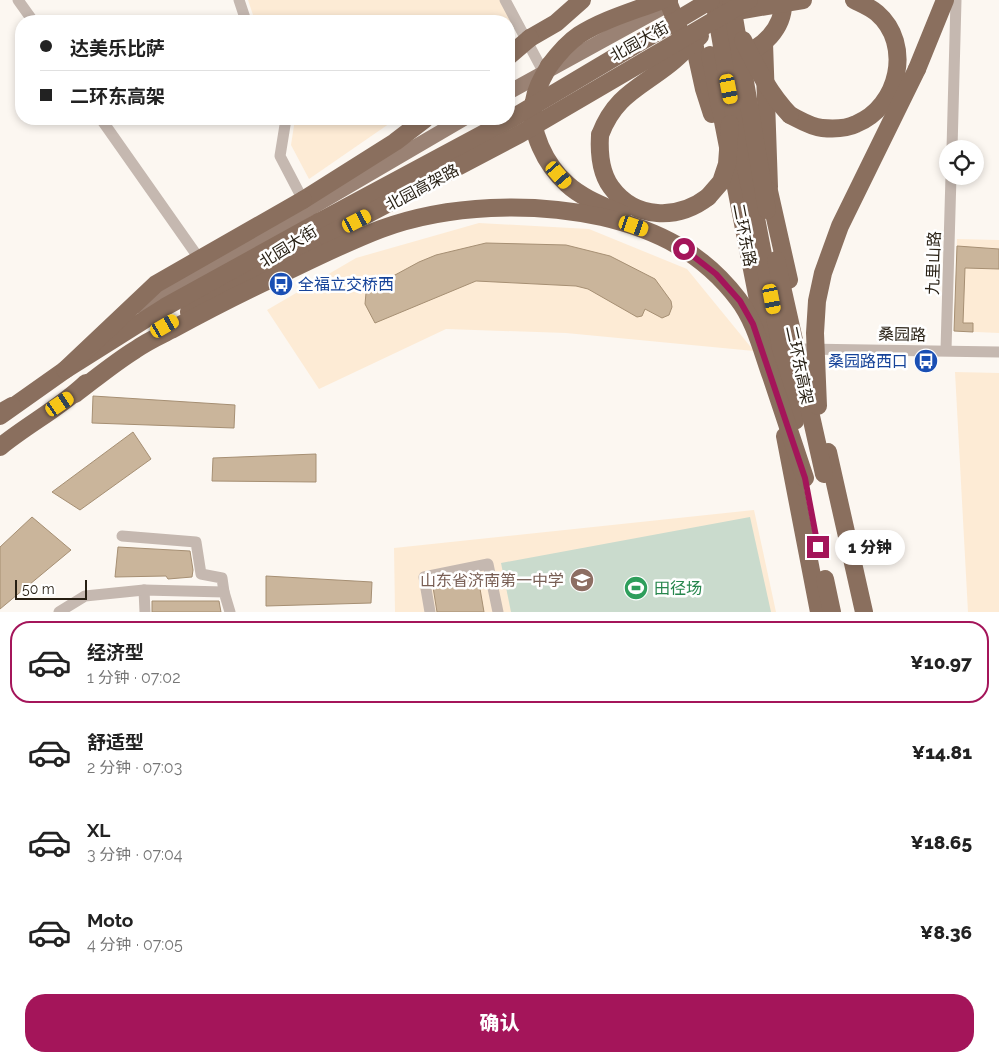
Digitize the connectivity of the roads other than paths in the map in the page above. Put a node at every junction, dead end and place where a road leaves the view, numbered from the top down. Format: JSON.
{"nodes":[{"id":1,"x":18,"y":0,"type":"edge"},
{"id":2,"x":238,"y":0,"type":"edge"},
{"id":3,"x":505,"y":0,"type":"edge"},
{"id":4,"x":568,"y":0,"type":"edge"},
{"id":5,"x":582,"y":0,"type":"edge"},
{"id":6,"x":749,"y":0,"type":"edge"},
{"id":7,"x":782,"y":0,"type":"edge"},
{"id":8,"x":802,"y":0,"type":"edge"},
{"id":9,"x":854,"y":0,"type":"edge"},
{"id":10,"x":935,"y":0,"type":"edge"},
{"id":11,"x":946,"y":0,"type":"edge"},
{"id":12,"x":956,"y":0,"type":"edge"},
{"id":13,"x":667,"y":1,"type":"edge"},
{"id":14,"x":723,"y":7,"type":"edge"},
{"id":15,"x":29,"y":15,"type":"edge"},
{"id":16,"x":244,"y":15,"type":"edge"},
{"id":17,"x":513,"y":15,"type":"edge"},
{"id":18,"x":515,"y":19,"type":"edge"},
{"id":19,"x":778,"y":24,"type":"junction"},
{"id":20,"x":530,"y":38,"type":"junction"},
{"id":21,"x":764,"y":43,"type":"junction"},
{"id":22,"x":696,"y":47,"type":"junction"},
{"id":23,"x":515,"y":51,"type":"edge"},
{"id":24,"x":745,"y":54,"type":"junction"},
{"id":25,"x":917,"y":69,"type":"junction"},
{"id":26,"x":544,"y":73,"type":"junction"},
{"id":27,"x":515,"y":89,"type":"edge"},
{"id":28,"x":732,"y":104,"type":"junction"},
{"id":29,"x":515,"y":117,"type":"edge"},
{"id":30,"x":105,"y":125,"type":"edge"},
{"id":31,"x":285,"y":125,"type":"edge"},
{"id":32,"x":417,"y":125,"type":"edge"},
{"id":33,"x":453,"y":125,"type":"edge"},
{"id":34,"x":500,"y":125,"type":"edge"},
{"id":35,"x":952,"y":140,"type":"edge"},
{"id":36,"x":951,"y":185,"type":"edge"},
{"id":37,"x":769,"y":187,"type":"junction"},
{"id":38,"x":304,"y":200,"type":"junction"},
{"id":39,"x":674,"y":242,"type":"junction"},
{"id":40,"x":207,"y":270,"type":"junction"},
{"id":41,"x":804,"y":349,"type":"junction"},
{"id":42,"x":946,"y":350,"type":"junction"},
{"id":43,"x":999,"y":352,"type":"edge"},
{"id":44,"x":65,"y":370,"type":"junction"},
{"id":45,"x":75,"y":394,"type":"junction"},
{"id":46,"x":3,"y":412,"type":"edge"},
{"id":47,"x":0,"y":447,"type":"edge"},
{"id":48,"x":0,"y":453,"type":"edge"},
{"id":49,"x":824,"y":474,"type":"junction"},
{"id":50,"x":805,"y":478,"type":"junction"},
{"id":51,"x":122,"y":536,"type":"dead end"},
{"id":52,"x":144,"y":590,"type":"junction"},
{"id":53,"x":224,"y":592,"type":"junction"},
{"id":54,"x":59,"y":612,"type":"edge"},
{"id":55,"x":145,"y":612,"type":"edge"},
{"id":56,"x":230,"y":612,"type":"edge"},
{"id":57,"x":430,"y":612,"type":"edge"},
{"id":58,"x":498,"y":612,"type":"edge"},
{"id":59,"x":819,"y":612,"type":"edge"},
{"id":60,"x":832,"y":612,"type":"edge"},
{"id":61,"x":852,"y":612,"type":"edge"},
{"id":62,"x":864,"y":612,"type":"edge"}],
"edges":[{"from":1,"to":15,"type":"street"},
{"from":2,"to":16,"type":"street"},
{"from":3,"to":17,"type":"street"},
{"from":4,"to":20,"type":"highway"},
{"from":5,"to":20,"type":"highway"},
{"from":6,"to":14,"type":"highway","name":"北园高架路","bridge":true},
{"from":7,"to":19,"type":"highway"},
{"from":8,"to":14,"type":"highway","bridge":true},
{"from":8,"to":19,"type":"main road"},
{"from":9,"to":14,"type":"highway","bridge":true},
{"from":10,"to":25,"type":"highway"},
{"from":11,"to":25,"type":"highway"},
{"from":12,"to":35,"type":"street"},
{"from":13,"to":22,"type":"highway","name":"二环东路"},
{"from":13,"to":26,"type":"main road","name":"北园大街"},
{"from":13,"to":39,"type":"highway","bridge":true},
{"from":14,"to":28,"type":"highway","name":"二环东高架","bridge":true},
{"from":14,"to":28,"type":"highway","bridge":true},
{"from":14,"to":29,"type":"highway","name":"北园高架路","bridge":true},
{"from":14,"to":45,"type":"highway","name":"北园高架路","bridge":true},
{"from":14,"to":49,"type":"highway","name":"二环东高架","bridge":true},
{"from":18,"to":26,"type":"street"},
{"from":19,"to":21,"type":"highway"},
{"from":20,"to":23,"type":"highway","bridge":true},
{"from":21,"to":24,"type":"highway"},
{"from":21,"to":37,"type":"highway","name":"二环东路"},
{"from":22,"to":24,"type":"highway"},
{"from":22,"to":48,"type":"main road","name":"北园大街"},
{"from":22,"to":59,"type":"highway","name":"二环东路"},
{"from":24,"to":37,"type":"highway","name":"二环东路"},
{"from":25,"to":49,"type":"highway","bridge":true},
{"from":26,"to":27,"type":"main road","name":"北园大街"},
{"from":28,"to":50,"type":"highway","name":"二环东高架","bridge":true},
{"from":30,"to":40,"type":"street"},
{"from":31,"to":38,"type":"street"},
{"from":32,"to":38,"type":"highway"},
{"from":33,"to":40,"type":"main road","name":"北园大街"},
{"from":34,"to":44,"type":"highway","name":"北园高架路","bridge":true},
{"from":36,"to":42,"type":"street","name":"九里山路"},
{"from":37,"to":41,"type":"highway","name":"二环东路"},
{"from":38,"to":44,"type":"highway","bridge":true},
{"from":39,"to":45,"type":"highway","bridge":true},
{"from":39,"to":50,"type":"highway","bridge":true},
{"from":40,"to":46,"type":"main road","name":"北园大街"},
{"from":41,"to":42,"type":"street","name":"桑园路"},
{"from":41,"to":62,"type":"highway","name":"二环东路"},
{"from":42,"to":43,"type":"street","name":"桑园路"},
{"from":44,"to":46,"type":"highway","name":"北园高架路"},
{"from":45,"to":47,"type":"highway","name":"北园高架路"},
{"from":49,"to":61,"type":"highway","name":"二环东高架"},
{"from":50,"to":60,"type":"highway","name":"二环东高架"},
{"from":51,"to":53,"type":"street"},
{"from":52,"to":53,"type":"street"},
{"from":52,"to":54,"type":"street"},
{"from":52,"to":55,"type":"street"},
{"from":53,"to":56,"type":"street"},
{"from":57,"to":58,"type":"street"}]}
